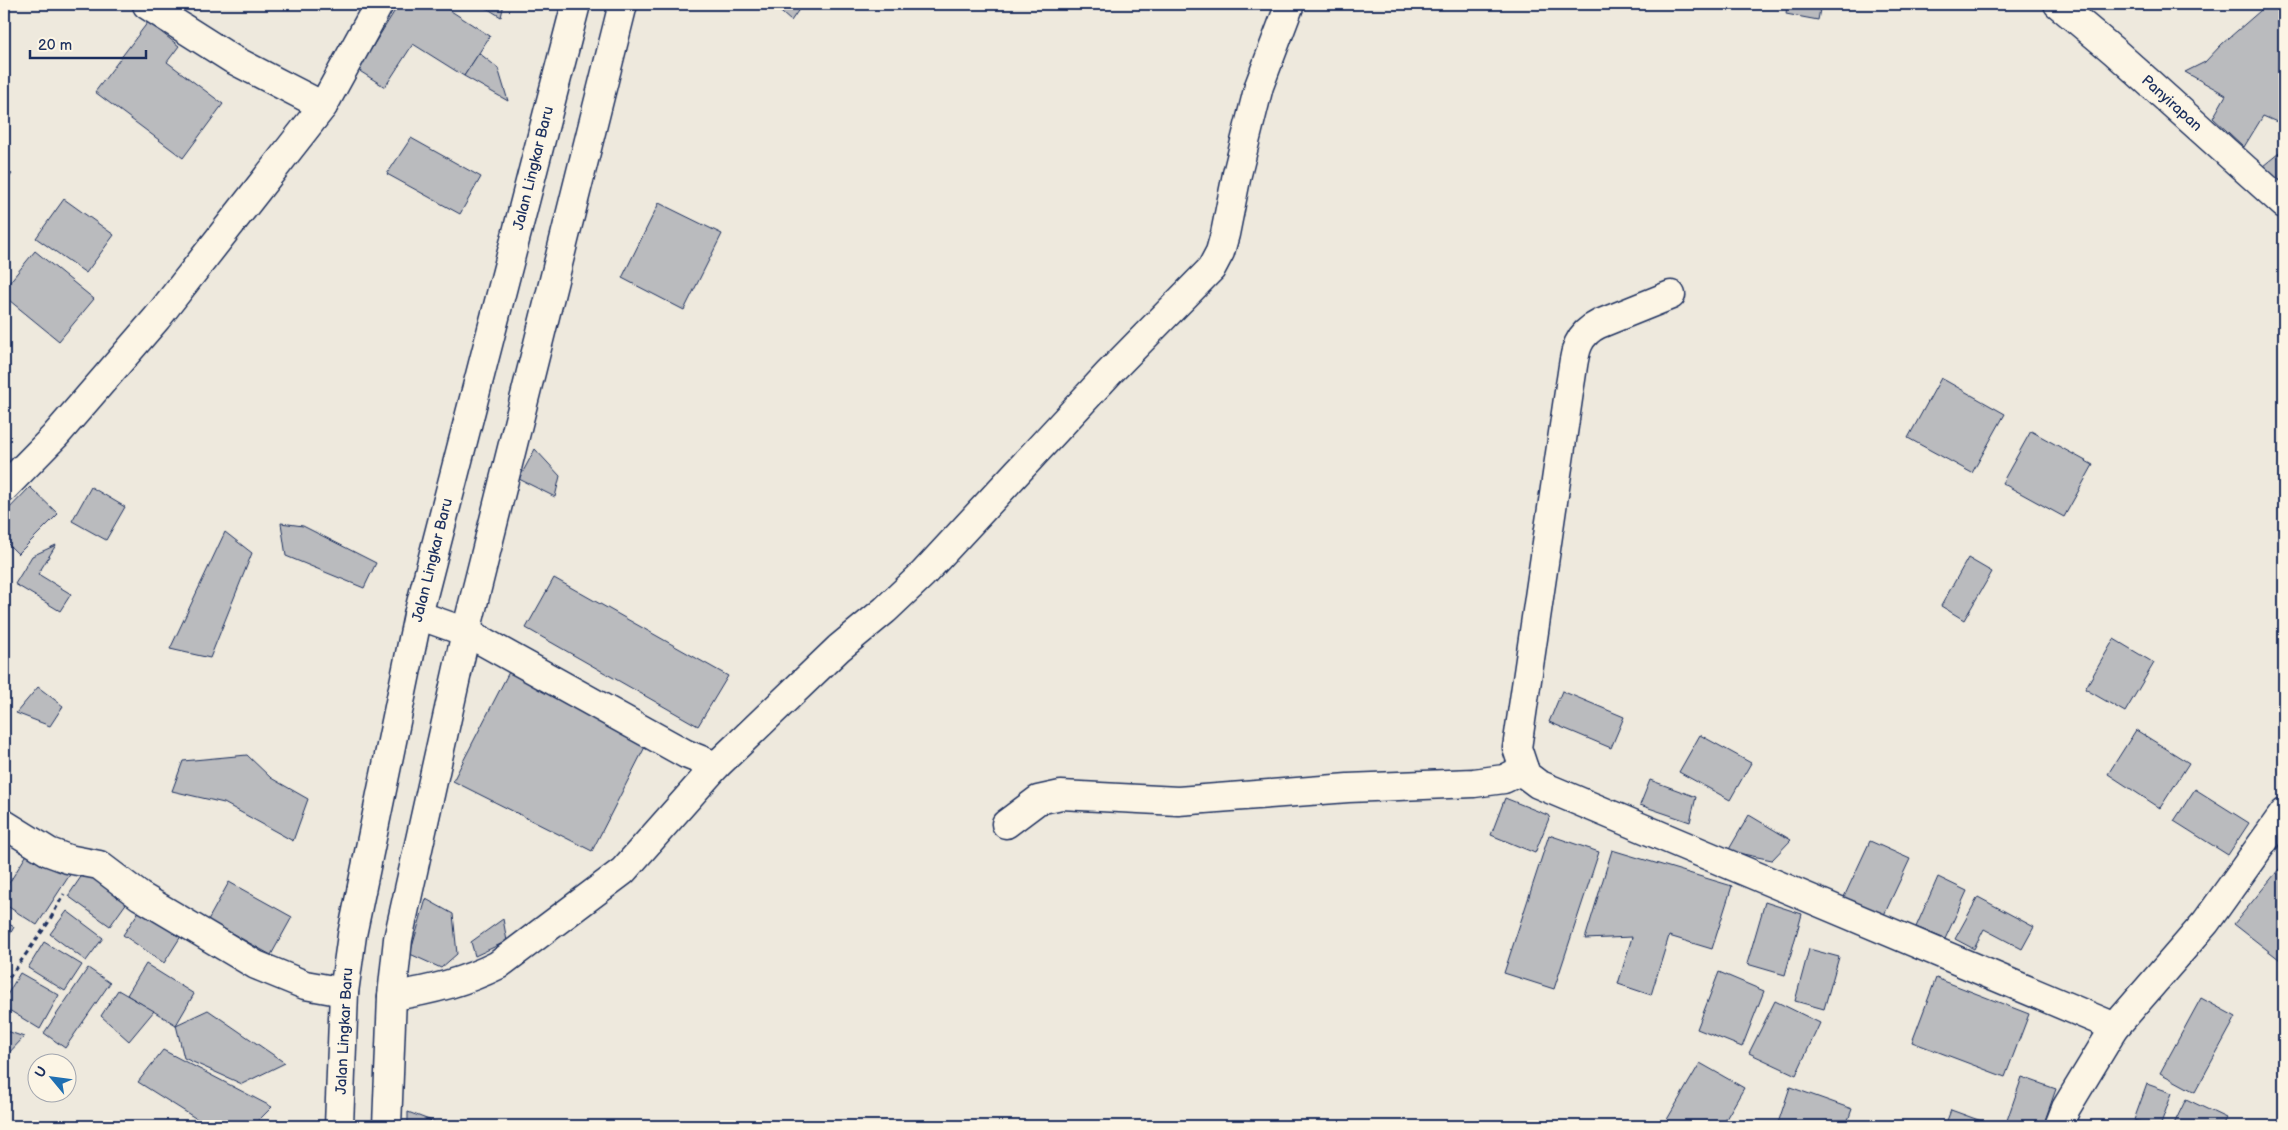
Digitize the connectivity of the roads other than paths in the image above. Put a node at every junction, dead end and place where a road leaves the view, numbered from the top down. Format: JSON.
{"nodes":[{"id":1,"x":379,"y":4,"type":"edge"},
{"id":2,"x":576,"y":4,"type":"edge"},
{"id":3,"x":623,"y":4,"type":"edge"},
{"id":4,"x":1290,"y":4,"type":"edge"},
{"id":5,"x":2058,"y":4,"type":"edge"},
{"id":6,"x":147,"y":5,"type":"edge"},
{"id":7,"x":323,"y":106,"type":"junction"},
{"id":8,"x":2284,"y":204,"type":"edge"},
{"id":9,"x":1671,"y":295,"type":"dead end"},
{"id":10,"x":4,"y":488,"type":"edge"},
{"id":11,"x":418,"y":615,"type":"junction"},
{"id":12,"x":466,"y":632,"type":"junction"},
{"id":13,"x":716,"y":766,"type":"junction"},
{"id":14,"x":1524,"y":769,"type":"junction"},
{"id":15,"x":2284,"y":813,"type":"edge"},
{"id":16,"x":4,"y":824,"type":"edge"},
{"id":17,"x":1006,"y":824,"type":"dead end"},
{"id":18,"x":344,"y":992,"type":"junction"},
{"id":19,"x":392,"y":996,"type":"junction"},
{"id":20,"x":2115,"y":1027,"type":"junction"},
{"id":21,"x":339,"y":1126,"type":"edge"},
{"id":22,"x":388,"y":1126,"type":"edge"},
{"id":23,"x":2059,"y":1126,"type":"edge"}],
"edges":[{"from":1,"to":7,"type":"main road"},
{"from":2,"to":11,"type":"main road","name":"Jalan Lingkar Baru"},
{"from":3,"to":12,"type":"main road"},
{"from":4,"to":13,"type":"main road"},
{"from":5,"to":8,"type":"main road","name":"Panyirapan"},
{"from":6,"to":7,"type":"main road"},
{"from":7,"to":10,"type":"main road"},
{"from":9,"to":14,"type":"main road"},
{"from":11,"to":12,"type":"main road"},
{"from":11,"to":18,"type":"main road","name":"Jalan Lingkar Baru"},
{"from":12,"to":13,"type":"main road"},
{"from":12,"to":19,"type":"main road"},
{"from":13,"to":19,"type":"main road"},
{"from":14,"to":17,"type":"main road"},
{"from":14,"to":20,"type":"main road"},
{"from":15,"to":20,"type":"main road"},
{"from":16,"to":18,"type":"main road"},
{"from":18,"to":21,"type":"main road","name":"Jalan Lingkar Baru"},
{"from":19,"to":22,"type":"main road"},
{"from":20,"to":23,"type":"main road"}]}
